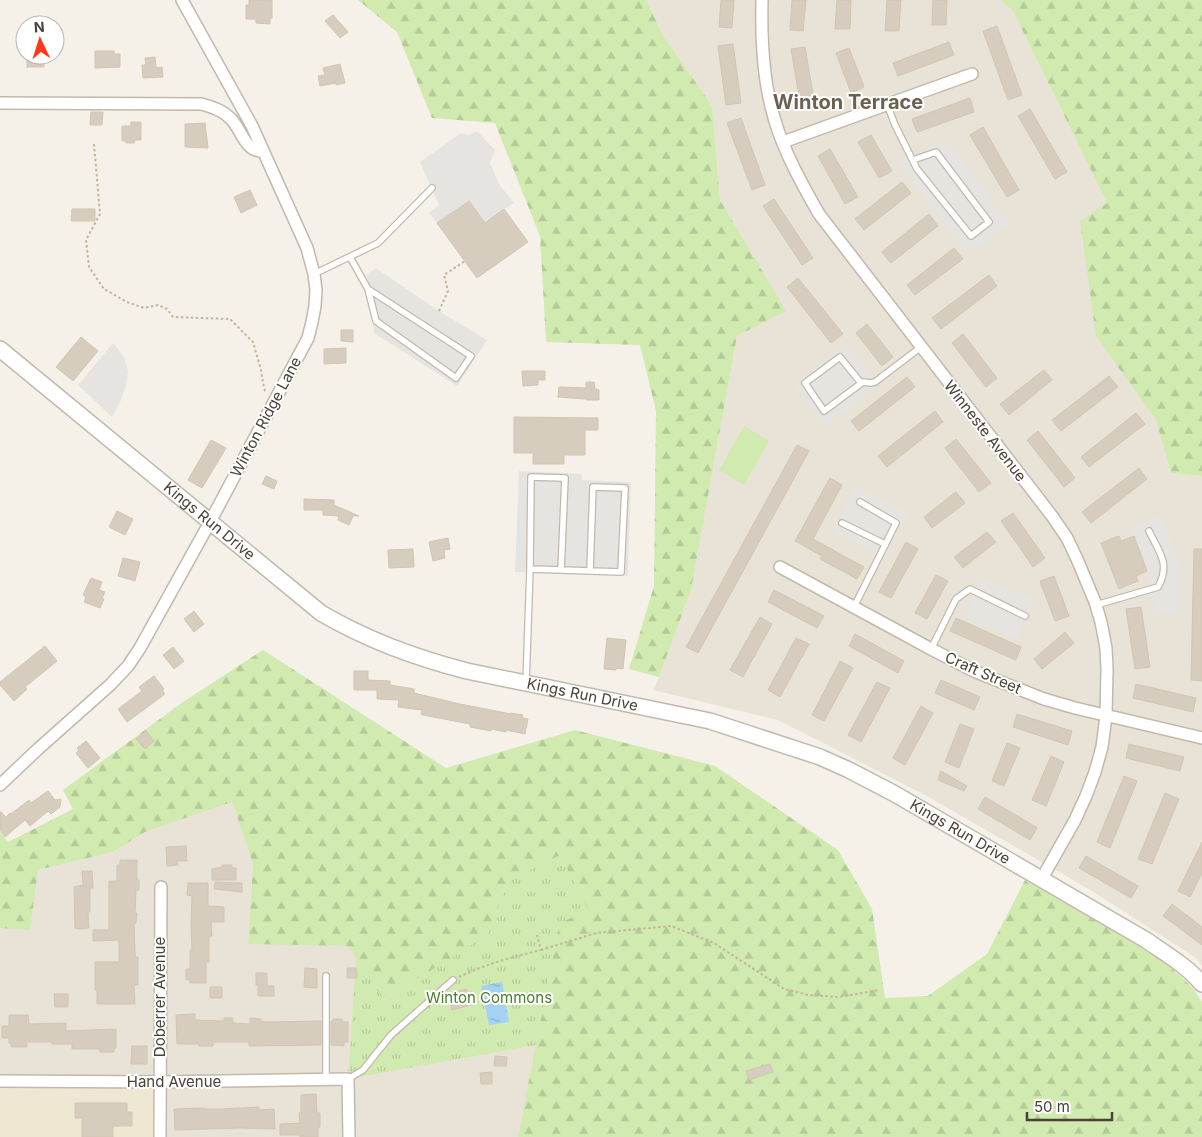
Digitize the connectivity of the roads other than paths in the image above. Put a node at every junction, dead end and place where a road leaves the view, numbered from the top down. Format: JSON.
{"nodes":[{"id":1,"x":182,"y":0,"type":"edge"},
{"id":2,"x":762,"y":0,"type":"edge"},
{"id":3,"x":972,"y":74,"type":"dead end"},
{"id":4,"x":0,"y":103,"type":"edge"},
{"id":5,"x":887,"y":104,"type":"junction"},
{"id":6,"x":783,"y":142,"type":"junction"},
{"id":7,"x":263,"y":151,"type":"junction"},
{"id":8,"x":913,"y":160,"type":"junction"},
{"id":9,"x":432,"y":188,"type":"dead end"},
{"id":10,"x":350,"y":257,"type":"junction"},
{"id":11,"x":314,"y":274,"type":"junction"},
{"id":12,"x":368,"y":289,"type":"junction"},
{"id":13,"x":921,"y":347,"type":"junction"},
{"id":14,"x":0,"y":350,"type":"edge"},
{"id":15,"x":861,"y":384,"type":"junction"},
{"id":16,"x":860,"y":502,"type":"dead end"},
{"id":17,"x":210,"y":522,"type":"junction"},
{"id":18,"x":842,"y":523,"type":"dead end"},
{"id":19,"x":1149,"y":531,"type":"dead end"},
{"id":20,"x":885,"y":544,"type":"junction"},
{"id":21,"x":780,"y":566,"type":"dead end"},
{"id":22,"x":530,"y":569,"type":"junction"},
{"id":23,"x":561,"y":570,"type":"junction"},
{"id":24,"x":590,"y":571,"type":"junction"},
{"id":25,"x":1096,"y":606,"type":"junction"},
{"id":26,"x":854,"y":607,"type":"junction"},
{"id":27,"x":1025,"y":616,"type":"dead end"},
{"id":28,"x":931,"y":649,"type":"junction"},
{"id":29,"x":526,"y":683,"type":"junction"},
{"id":30,"x":1106,"y":716,"type":"junction"},
{"id":31,"x":1202,"y":738,"type":"edge"},
{"id":32,"x":0,"y":785,"type":"edge"},
{"id":33,"x":1041,"y":880,"type":"junction"},
{"id":34,"x":161,"y":887,"type":"dead end"},
{"id":35,"x":326,"y":976,"type":"dead end"},
{"id":36,"x":1200,"y":976,"type":"edge"},
{"id":37,"x":453,"y":980,"type":"road end"},
{"id":38,"x":348,"y":1079,"type":"junction"},
{"id":39,"x":326,"y":1080,"type":"junction"},
{"id":40,"x":0,"y":1081,"type":"edge"},
{"id":41,"x":160,"y":1082,"type":"junction"},
{"id":42,"x":160,"y":1137,"type":"edge"},
{"id":43,"x":349,"y":1137,"type":"edge"}],
"edges":[{"from":1,"to":7,"type":"street","name":"Winton Ridge Lane"},
{"from":2,"to":6,"type":"street","name":"Winneste Avenue"},
{"from":3,"to":5,"type":"street"},
{"from":4,"to":7,"type":"street"},
{"from":5,"to":6,"type":"street"},
{"from":5,"to":8,"type":"lane"},
{"from":6,"to":13,"type":"street","name":"Winneste Avenue"},
{"from":7,"to":11,"type":"street","name":"Winton Ridge Lane"},
{"from":8,"to":8,"type":"lane"},
{"from":9,"to":10,"type":"lane"},
{"from":10,"to":11,"type":"lane"},
{"from":10,"to":12,"type":"lane"},
{"from":11,"to":17,"type":"street","name":"Winton Ridge Lane"},
{"from":12,"to":12,"type":"lane"},
{"from":13,"to":15,"type":"lane"},
{"from":13,"to":25,"type":"street","name":"Winneste Avenue"},
{"from":14,"to":17,"type":"street","name":"Kings Run Drive"},
{"from":15,"to":15,"type":"lane"},
{"from":16,"to":20,"type":"lane"},
{"from":17,"to":29,"type":"street","name":"Kings Run Drive"},
{"from":17,"to":32,"type":"street","name":"Winton Ridge Lane"},
{"from":18,"to":20,"type":"lane"},
{"from":19,"to":25,"type":"lane"},
{"from":20,"to":26,"type":"lane"},
{"from":21,"to":26,"type":"street","name":"Craft Street"},
{"from":22,"to":23,"type":"lane"},
{"from":22,"to":23,"type":"lane"},
{"from":22,"to":29,"type":"lane"},
{"from":23,"to":24,"type":"lane"},
{"from":24,"to":24,"type":"lane"},
{"from":25,"to":30,"type":"street","name":"Winneste Avenue"},
{"from":26,"to":28,"type":"street","name":"Craft Street"},
{"from":27,"to":28,"type":"lane"},
{"from":28,"to":30,"type":"street","name":"Craft Street"},
{"from":29,"to":33,"type":"street","name":"Kings Run Drive"},
{"from":30,"to":31,"type":"street","name":"Craft Street"},
{"from":30,"to":33,"type":"street","name":"Winneste Avenue"},
{"from":33,"to":36,"type":"street","name":"Kings Run Drive"},
{"from":34,"to":41,"type":"street","name":"Doberrer Avenue"},
{"from":35,"to":39,"type":"lane"},
{"from":37,"to":38,"type":"lane"},
{"from":38,"to":39,"type":"street","name":"Hand Avenue"},
{"from":38,"to":43,"type":"street"},
{"from":39,"to":41,"type":"street","name":"Hand Avenue"},
{"from":40,"to":41,"type":"street","name":"Hand Avenue"},
{"from":41,"to":42,"type":"street","name":"Doberrer Avenue"}]}
